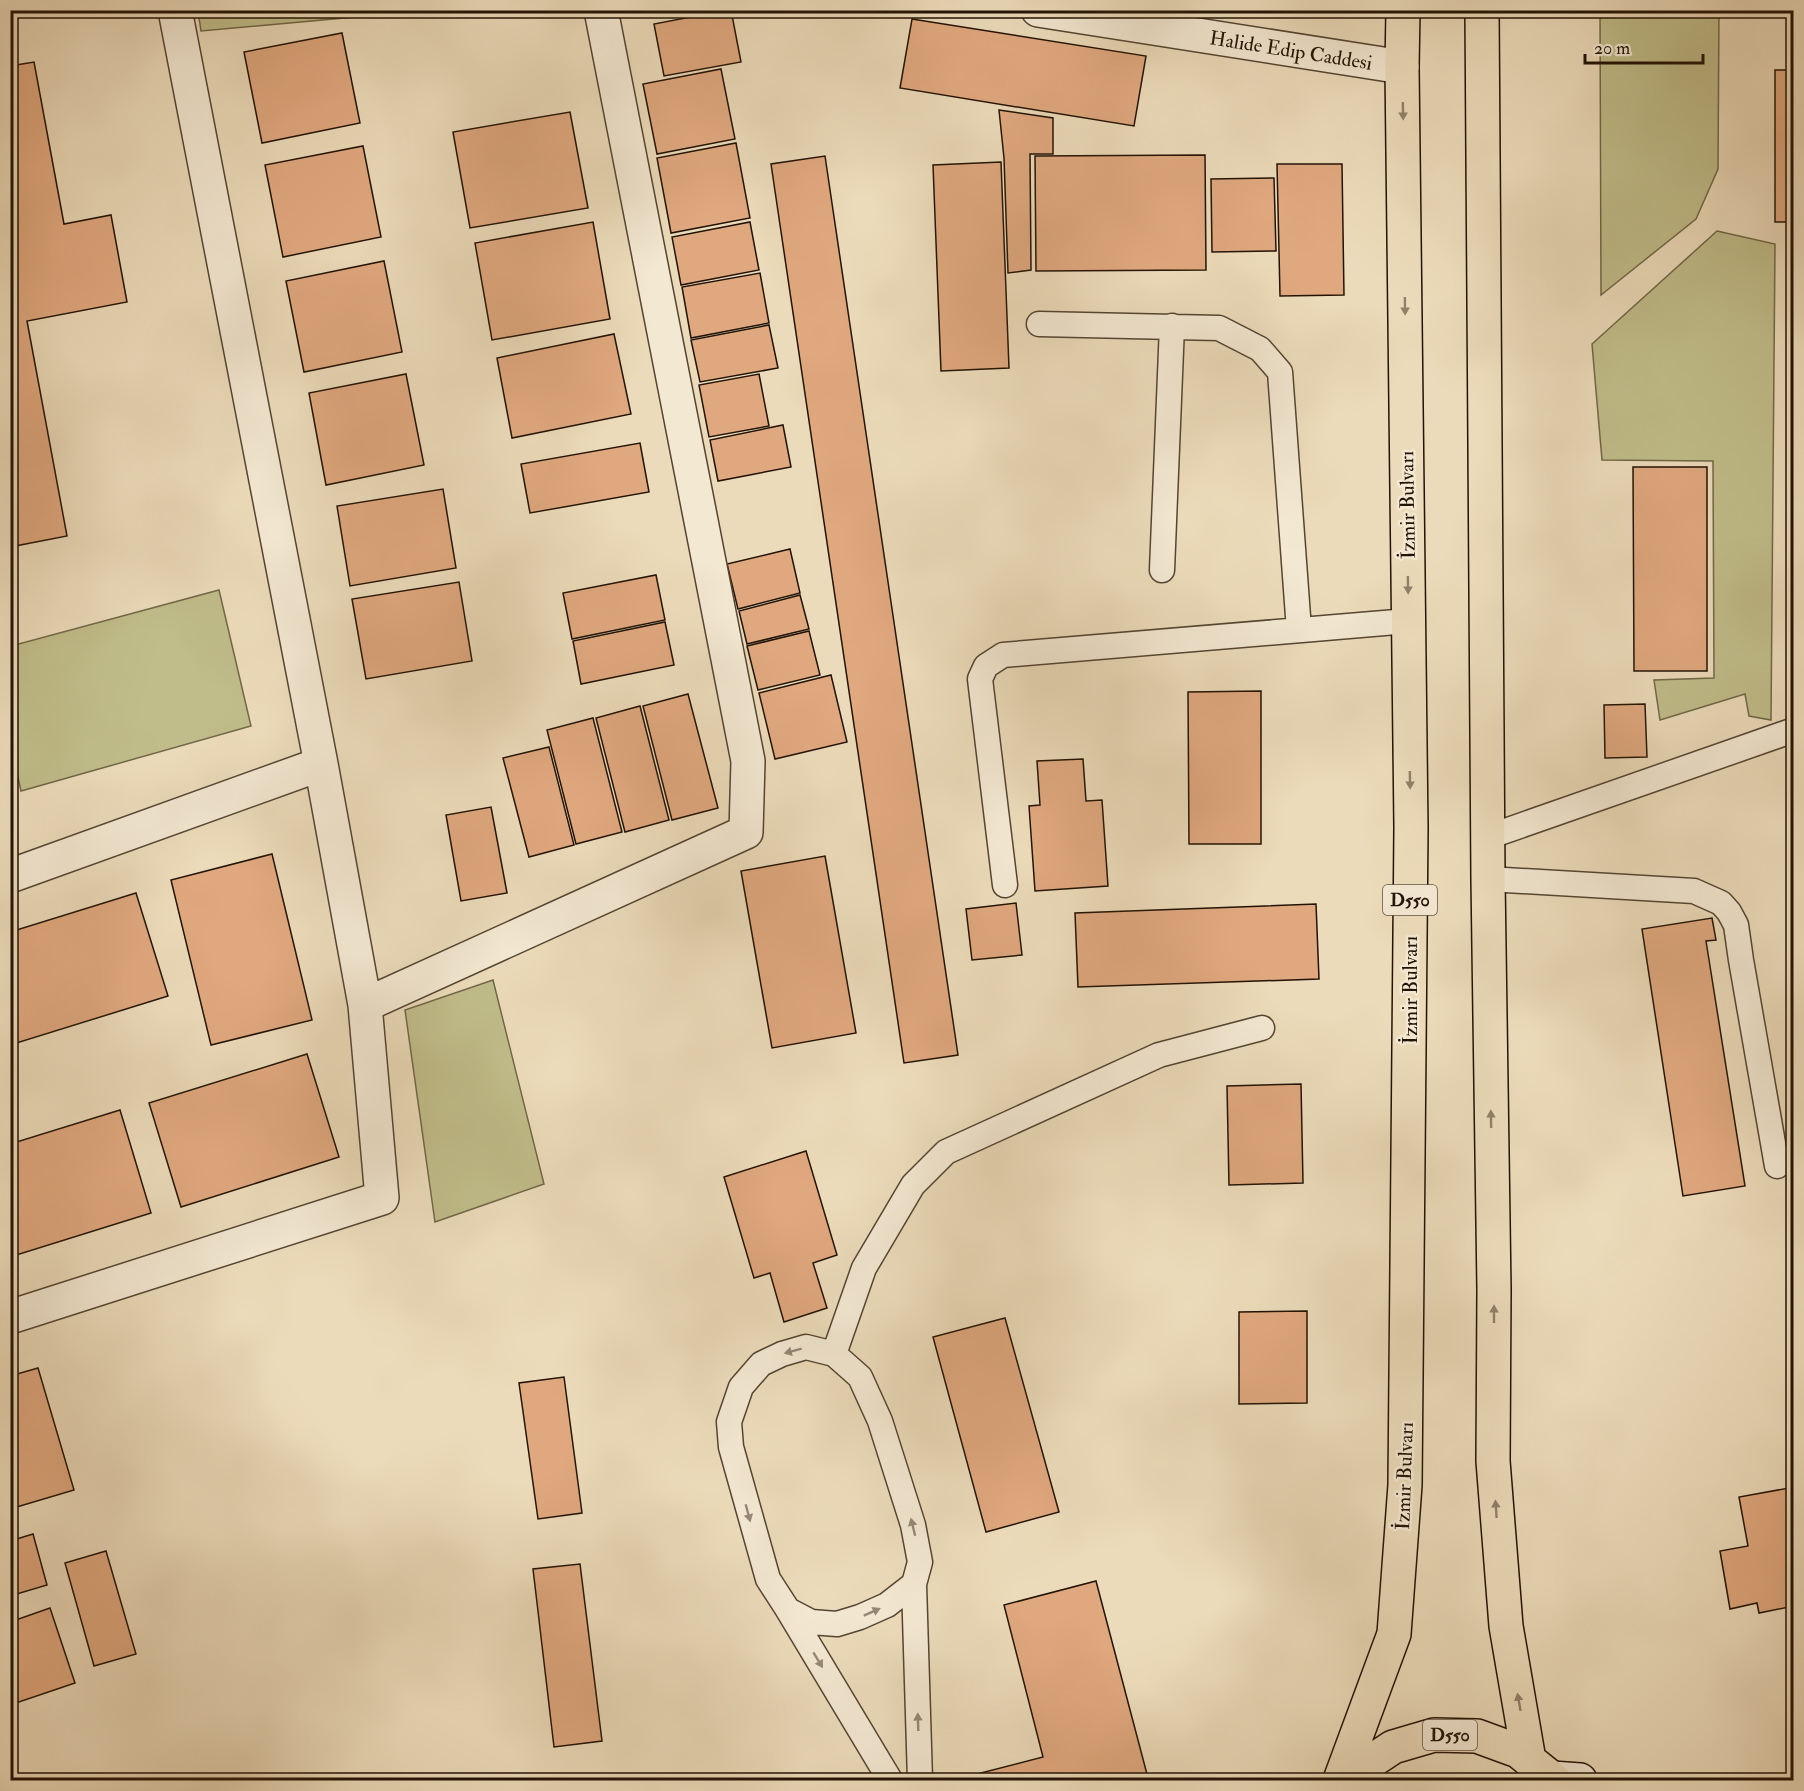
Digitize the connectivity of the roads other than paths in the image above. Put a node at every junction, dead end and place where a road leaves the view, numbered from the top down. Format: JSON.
{"nodes":[{"id":1,"x":175,"y":10,"type":"edge"},
{"id":2,"x":601,"y":10,"type":"edge"},
{"id":3,"x":1038,"y":10,"type":"edge"},
{"id":4,"x":1403,"y":10,"type":"edge"},
{"id":5,"x":1482,"y":10,"type":"edge"},
{"id":6,"x":1402,"y":67,"type":"junction"},
{"id":7,"x":1039,"y":324,"type":"dead end"},
{"id":8,"x":1172,"y":326,"type":"junction"},
{"id":9,"x":1162,"y":570,"type":"dead end"},
{"id":10,"x":1408,"y":621,"type":"junction"},
{"id":11,"x":1299,"y":630,"type":"junction"},
{"id":12,"x":1794,"y":730,"type":"edge"},
{"id":13,"x":321,"y":764,"type":"junction"},
{"id":14,"x":1488,"y":837,"type":"junction"},
{"id":15,"x":10,"y":876,"type":"edge"},
{"id":16,"x":1488,"y":879,"type":"junction"},
{"id":17,"x":1005,"y":885,"type":"dead end"},
{"id":18,"x":365,"y":1005,"type":"junction"},
{"id":19,"x":1262,"y":1028,"type":"dead end"},
{"id":20,"x":1777,"y":1166,"type":"dead end"},
{"id":21,"x":10,"y":1317,"type":"edge"},
{"id":22,"x":834,"y":1354,"type":"junction"},
{"id":23,"x":914,"y":1584,"type":"junction"},
{"id":24,"x":788,"y":1610,"type":"junction"},
{"id":25,"x":1554,"y":1775,"type":"edge"},
{"id":26,"x":890,"y":1780,"type":"edge"},
{"id":27,"x":920,"y":1780,"type":"edge"},
{"id":28,"x":1340,"y":1780,"type":"edge"},
{"id":29,"x":1350,"y":1780,"type":"edge"}],
"edges":[{"from":1,"to":13,"type":"street"},
{"from":2,"to":18,"type":"street"},
{"from":3,"to":6,"type":"street","name":"Halide Edip Caddesi"},
{"from":4,"to":6,"type":"highway","name":"İzmir Bulvarı","number":"D550"},
{"from":5,"to":14,"type":"highway","number":"D550"},
{"from":6,"to":10,"type":"highway","name":"İzmir Bulvarı","number":"D550","one_way":true},
{"from":7,"to":8,"type":"lane"},
{"from":8,"to":9,"type":"lane"},
{"from":8,"to":11,"type":"lane"},
{"from":10,"to":11,"type":"lane"},
{"from":10,"to":28,"type":"highway","name":"İzmir Bulvarı","number":"D550","one_way":true},
{"from":11,"to":17,"type":"lane"},
{"from":12,"to":14,"type":"lane"},
{"from":13,"to":15,"type":"street"},
{"from":13,"to":18,"type":"street"},
{"from":14,"to":16,"type":"highway","number":"D550"},
{"from":16,"to":20,"type":"lane"},
{"from":25,"to":16,"type":"highway","number":"D550","one_way":true},
{"from":18,"to":21,"type":"street"},
{"from":19,"to":22,"type":"lane"},
{"from":23,"to":22,"type":"lane","one_way":true},
{"from":22,"to":24,"type":"lane","one_way":true},
{"from":24,"to":23,"type":"lane","one_way":true},
{"from":27,"to":23,"type":"lane","one_way":true},
{"from":24,"to":26,"type":"lane","one_way":true},
{"from":25,"to":29,"type":"highway","number":"D550"}]}
